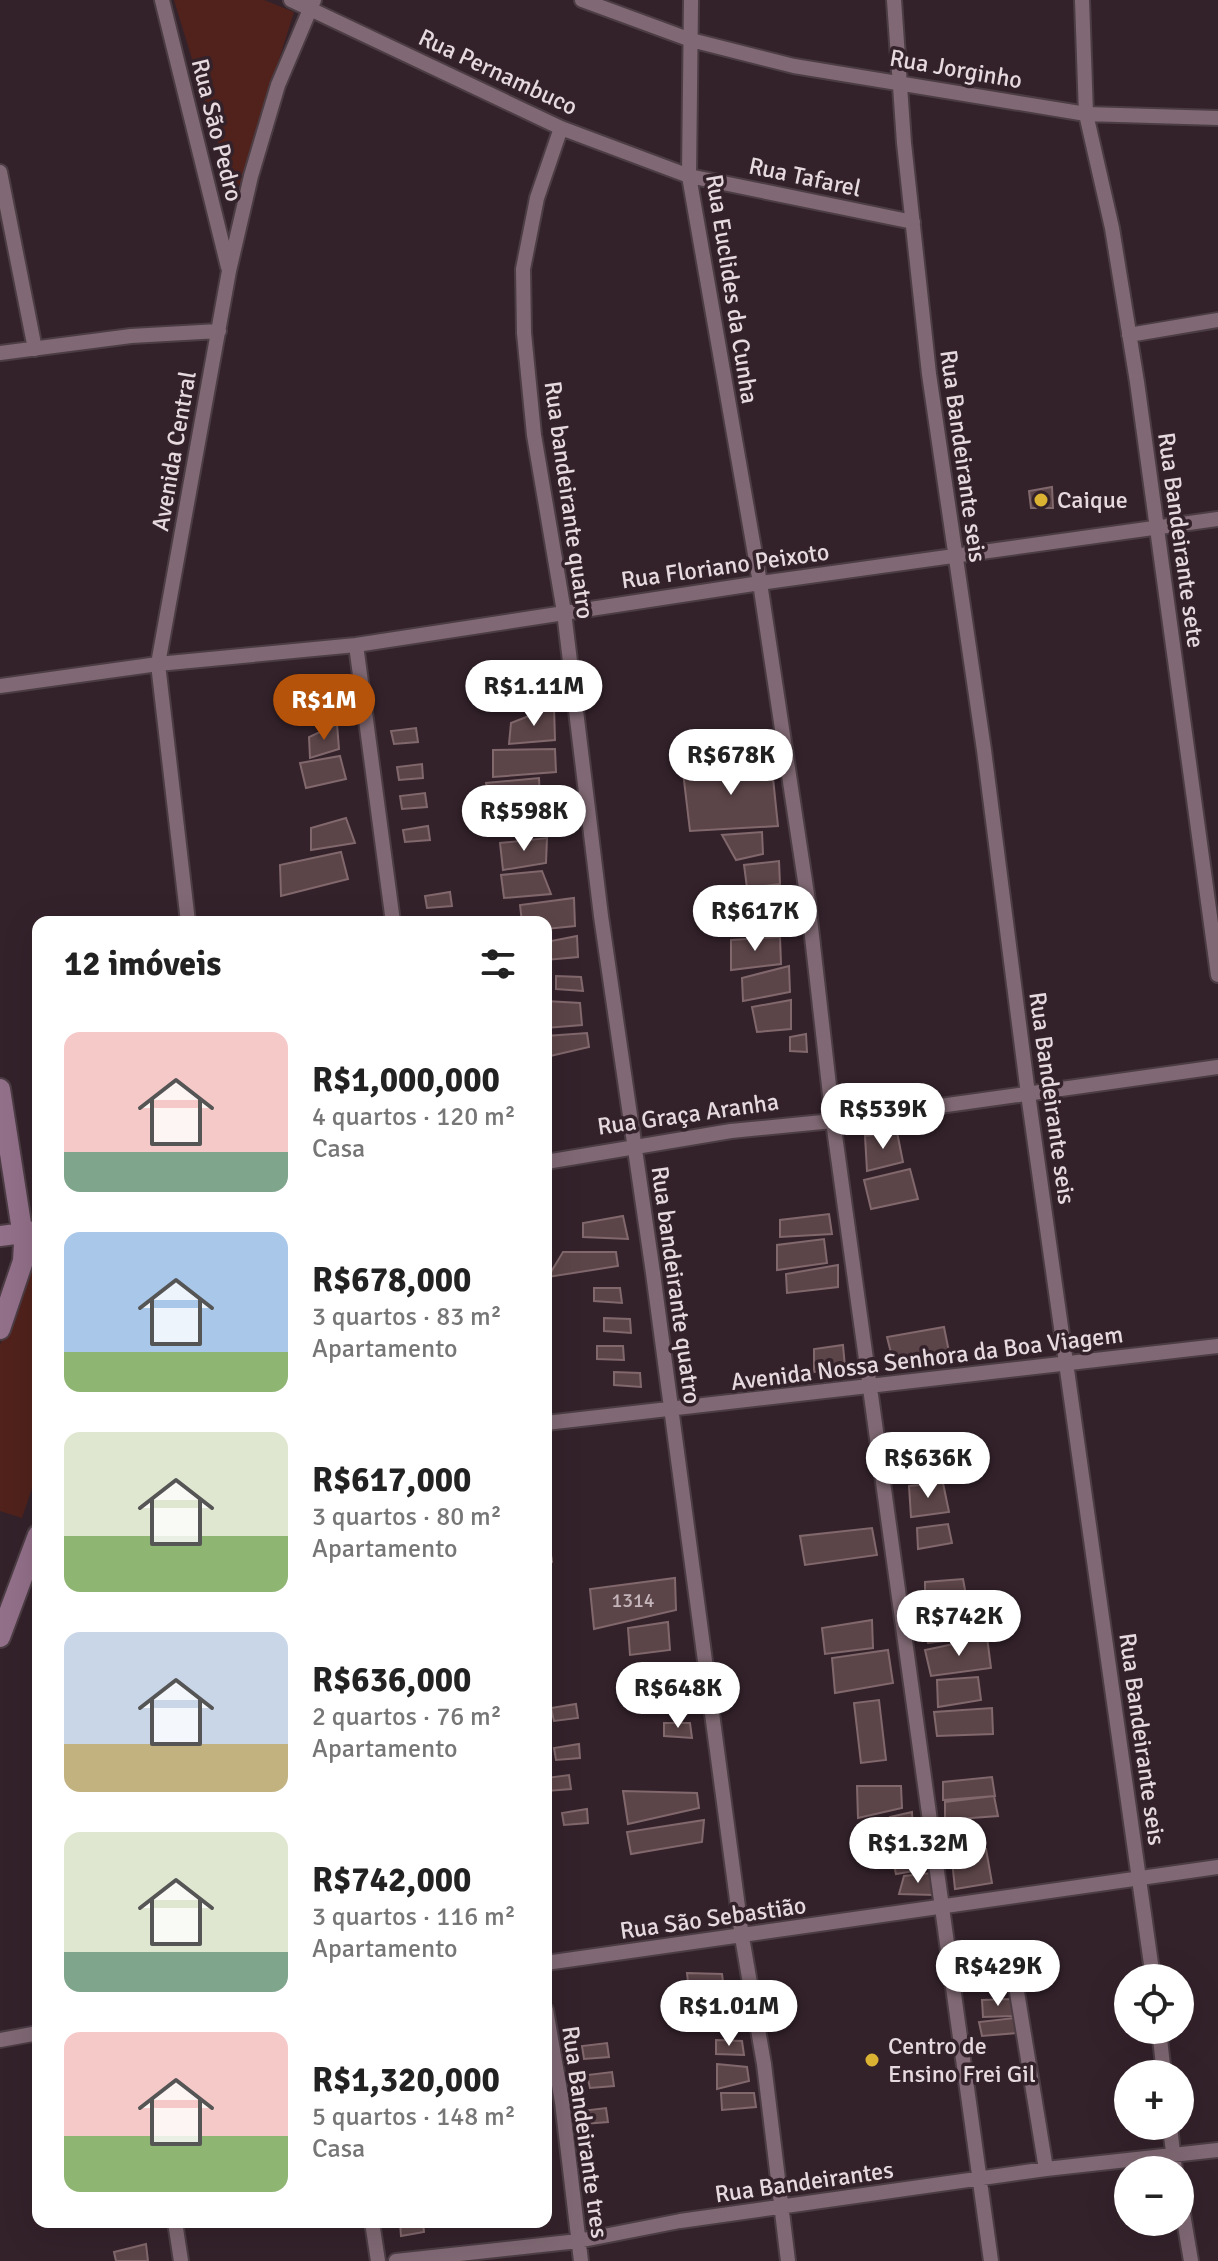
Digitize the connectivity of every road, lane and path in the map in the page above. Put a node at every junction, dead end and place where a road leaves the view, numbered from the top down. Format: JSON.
{"nodes":[{"id":1,"x":162,"y":0,"type":"edge"},
{"id":2,"x":291,"y":0,"type":"edge"},
{"id":3,"x":582,"y":0,"type":"edge"},
{"id":4,"x":691,"y":0,"type":"edge"},
{"id":5,"x":894,"y":0,"type":"edge"},
{"id":6,"x":1082,"y":0,"type":"edge"},
{"id":7,"x":312,"y":4,"type":"edge"},
{"id":8,"x":691,"y":40,"type":"junction"},
{"id":9,"x":899,"y":81,"type":"junction"},
{"id":10,"x":1086,"y":114,"type":"junction"},
{"id":11,"x":1218,"y":118,"type":"edge"},
{"id":12,"x":561,"y":128,"type":"junction"},
{"id":13,"x":0,"y":172,"type":"edge"},
{"id":14,"x":689,"y":176,"type":"junction"},
{"id":15,"x":913,"y":222,"type":"junction"},
{"id":16,"x":229,"y":271,"type":"junction"},
{"id":17,"x":1218,"y":320,"type":"edge"},
{"id":18,"x":219,"y":331,"type":"junction"},
{"id":19,"x":1129,"y":335,"type":"junction"},
{"id":20,"x":35,"y":349,"type":"junction"},
{"id":21,"x":0,"y":353,"type":"edge"},
{"id":22,"x":1218,"y":519,"type":"edge"},
{"id":23,"x":1155,"y":528,"type":"junction"},
{"id":24,"x":954,"y":557,"type":"junction"},
{"id":25,"x":760,"y":583,"type":"junction"},
{"id":26,"x":564,"y":612,"type":"junction"},
{"id":27,"x":356,"y":645,"type":"junction"},
{"id":28,"x":158,"y":664,"type":"junction"},
{"id":29,"x":0,"y":686,"type":"edge"},
{"id":30,"x":187,"y":916,"type":"edge"},
{"id":31,"x":392,"y":916,"type":"edge"},
{"id":32,"x":1218,"y":975,"type":"edge"},
{"id":33,"x":1218,"y":1067,"type":"edge"},
{"id":34,"x":0,"y":1089,"type":"edge"},
{"id":35,"x":1028,"y":1094,"type":"junction"},
{"id":36,"x":833,"y":1121,"type":"junction"},
{"id":37,"x":634,"y":1148,"type":"junction"},
{"id":38,"x":552,"y":1161,"type":"edge"},
{"id":39,"x":30,"y":1232,"type":"edge"},
{"id":40,"x":0,"y":1236,"type":"edge"},
{"id":41,"x":0,"y":1329,"type":"edge"},
{"id":42,"x":1218,"y":1346,"type":"edge"},
{"id":43,"x":1068,"y":1364,"type":"junction"},
{"id":44,"x":870,"y":1384,"type":"junction"},
{"id":45,"x":671,"y":1410,"type":"junction"},
{"id":46,"x":552,"y":1422,"type":"edge"},
{"id":47,"x":32,"y":1551,"type":"edge"},
{"id":48,"x":0,"y":1637,"type":"edge"},
{"id":49,"x":1218,"y":1867,"type":"edge"},
{"id":50,"x":1139,"y":1880,"type":"junction"},
{"id":51,"x":943,"y":1906,"type":"junction"},
{"id":52,"x":742,"y":1937,"type":"junction"},
{"id":53,"x":552,"y":1962,"type":"edge"},
{"id":54,"x":1151,"y":1964,"type":"edge"},
{"id":55,"x":1015,"y":1980,"type":"dead end"},
{"id":56,"x":32,"y":2034,"type":"edge"},
{"id":57,"x":0,"y":2040,"type":"edge"},
{"id":58,"x":552,"y":2044,"type":"edge"},
{"id":59,"x":1218,"y":2150,"type":"edge"},
{"id":60,"x":1194,"y":2158,"type":"edge"},
{"id":61,"x":1114,"y":2166,"type":"edge"},
{"id":62,"x":1046,"y":2169,"type":"junction"},
{"id":63,"x":980,"y":2179,"type":"junction"},
{"id":64,"x":781,"y":2208,"type":"junction"},
{"id":65,"x":176,"y":2228,"type":"edge"},
{"id":66,"x":373,"y":2228,"type":"edge"},
{"id":67,"x":1187,"y":2236,"type":"edge"},
{"id":68,"x":578,"y":2241,"type":"junction"},
{"id":69,"x":181,"y":2261,"type":"edge"},
{"id":70,"x":378,"y":2261,"type":"edge"},
{"id":71,"x":396,"y":2261,"type":"edge"},
{"id":72,"x":581,"y":2261,"type":"edge"},
{"id":73,"x":788,"y":2261,"type":"edge"},
{"id":74,"x":991,"y":2261,"type":"edge"},
{"id":75,"x":1191,"y":2261,"type":"edge"}],
"edges":[{"from":1,"to":16,"type":"street","name":"Rua São Pedro"},
{"from":2,"to":7,"type":"street","name":"Rua Pernambuco"},
{"from":3,"to":8,"type":"street","name":"Rua Jorginho"},
{"from":4,"to":8,"type":"street","name":"Rua Euclides da Cunha"},
{"from":5,"to":9,"type":"street","name":"Rua Bandeirante seis"},
{"from":6,"to":10,"type":"street","name":"Rua Bandeirante sete"},
{"from":7,"to":12,"type":"street","name":"Rua Pernambuco"},
{"from":7,"to":16,"type":"street","name":"Avenida Central"},
{"from":8,"to":9,"type":"street","name":"Rua Jorginho"},
{"from":8,"to":14,"type":"street","name":"Rua Euclides da Cunha"},
{"from":9,"to":10,"type":"street","name":"Rua Jorginho"},
{"from":9,"to":15,"type":"street","name":"Rua Bandeirante seis"},
{"from":10,"to":11,"type":"street","name":"Rua Jorginho"},
{"from":10,"to":19,"type":"street","name":"Rua Bandeirante sete"},
{"from":12,"to":14,"type":"street","name":"Rua Pernambuco"},
{"from":12,"to":26,"type":"street","name":"Rua bandeirante quatro"},
{"from":13,"to":20,"type":"street"},
{"from":14,"to":15,"type":"street","name":"Rua Tafarel"},
{"from":14,"to":25,"type":"street","name":"Rua Euclides da Cunha"},
{"from":15,"to":24,"type":"street","name":"Rua Bandeirante seis"},
{"from":16,"to":18,"type":"street","name":"Avenida Central"},
{"from":17,"to":19,"type":"street"},
{"from":18,"to":20,"type":"street"},
{"from":18,"to":28,"type":"street","name":"Avenida Central"},
{"from":19,"to":23,"type":"street","name":"Rua Bandeirante sete"},
{"from":20,"to":21,"type":"street"},
{"from":22,"to":23,"type":"street","name":"Rua Floriano Peixoto"},
{"from":23,"to":24,"type":"street","name":"Rua Floriano Peixoto"},
{"from":23,"to":32,"type":"street","name":"Rua Bandeirante sete"},
{"from":24,"to":25,"type":"street","name":"Rua Floriano Peixoto"},
{"from":24,"to":35,"type":"street","name":"Rua Bandeirante seis"},
{"from":25,"to":26,"type":"street","name":"Rua Floriano Peixoto"},
{"from":25,"to":36,"type":"street","name":"Rua Euclides da Cunha"},
{"from":26,"to":27,"type":"street","name":"Rua Floriano Peixoto"},
{"from":26,"to":37,"type":"street","name":"Rua bandeirante quatro"},
{"from":27,"to":28,"type":"street","name":"Rua Floriano Peixoto"},
{"from":27,"to":31,"type":"street"},
{"from":28,"to":29,"type":"street","name":"Rua Floriano Peixoto"},
{"from":28,"to":30,"type":"street","name":"Avenida Central"},
{"from":33,"to":35,"type":"street","name":"Rua Graça Aranha"},
{"from":34,"to":39,"type":"main road"},
{"from":35,"to":36,"type":"street","name":"Rua Graça Aranha"},
{"from":35,"to":43,"type":"street","name":"Rua Bandeirante seis"},
{"from":36,"to":37,"type":"street","name":"Rua Graça Aranha"},
{"from":36,"to":44,"type":"street","name":"Rua Euclides da Cunha"},
{"from":37,"to":38,"type":"street","name":"Rua Graça Aranha"},
{"from":37,"to":45,"type":"street","name":"Rua bandeirante quatro"},
{"from":39,"to":40,"type":"main road"},
{"from":39,"to":41,"type":"main road"},
{"from":42,"to":43,"type":"street","name":"Avenida Nossa Senhora da Boa Viagem"},
{"from":43,"to":44,"type":"street","name":"Avenida Nossa Senhora da Boa Viagem"},
{"from":43,"to":50,"type":"street","name":"Rua Bandeirante seis"},
{"from":44,"to":45,"type":"street","name":"Avenida Nossa Senhora da Boa Viagem"},
{"from":44,"to":51,"type":"street","name":"Rua Euclides da Cunha"},
{"from":45,"to":46,"type":"street","name":"Avenida Nossa Senhora da Boa Viagem"},
{"from":45,"to":52,"type":"street","name":"Rua bandeirante quatro"},
{"from":47,"to":48,"type":"main road"},
{"from":49,"to":50,"type":"street","name":"Rua São Sebastião"},
{"from":50,"to":51,"type":"street","name":"Rua São Sebastião"},
{"from":50,"to":54,"type":"street","name":"Rua Bandeirante seis"},
{"from":51,"to":52,"type":"street","name":"Rua São Sebastião"},
{"from":51,"to":63,"type":"street","name":"Rua Euclides da Cunha"},
{"from":52,"to":53,"type":"street","name":"Rua São Sebastião"},
{"from":52,"to":64,"type":"street","name":"Rua bandeirante quatro"},
{"from":55,"to":62,"type":"street"},
{"from":56,"to":57,"type":"street"},
{"from":58,"to":68,"type":"street","name":"Rua Bandeirante tres"},
{"from":59,"to":60,"type":"street","name":"Rua Bandeirantes"},
{"from":61,"to":62,"type":"street","name":"Rua Bandeirantes"},
{"from":62,"to":63,"type":"street","name":"Rua Bandeirantes"},
{"from":63,"to":64,"type":"street","name":"Rua Bandeirantes"},
{"from":63,"to":74,"type":"street","name":"Rua Euclides da Cunha"},
{"from":64,"to":68,"type":"street","name":"Rua Bandeirantes"},
{"from":64,"to":73,"type":"street","name":"Rua bandeirante quatro"},
{"from":65,"to":69,"type":"street"},
{"from":66,"to":70,"type":"street"},
{"from":67,"to":75,"type":"street"},
{"from":68,"to":71,"type":"street","name":"Rua Bandeirantes"},
{"from":68,"to":72,"type":"street","name":"Rua Bandeirante tres"}]}
